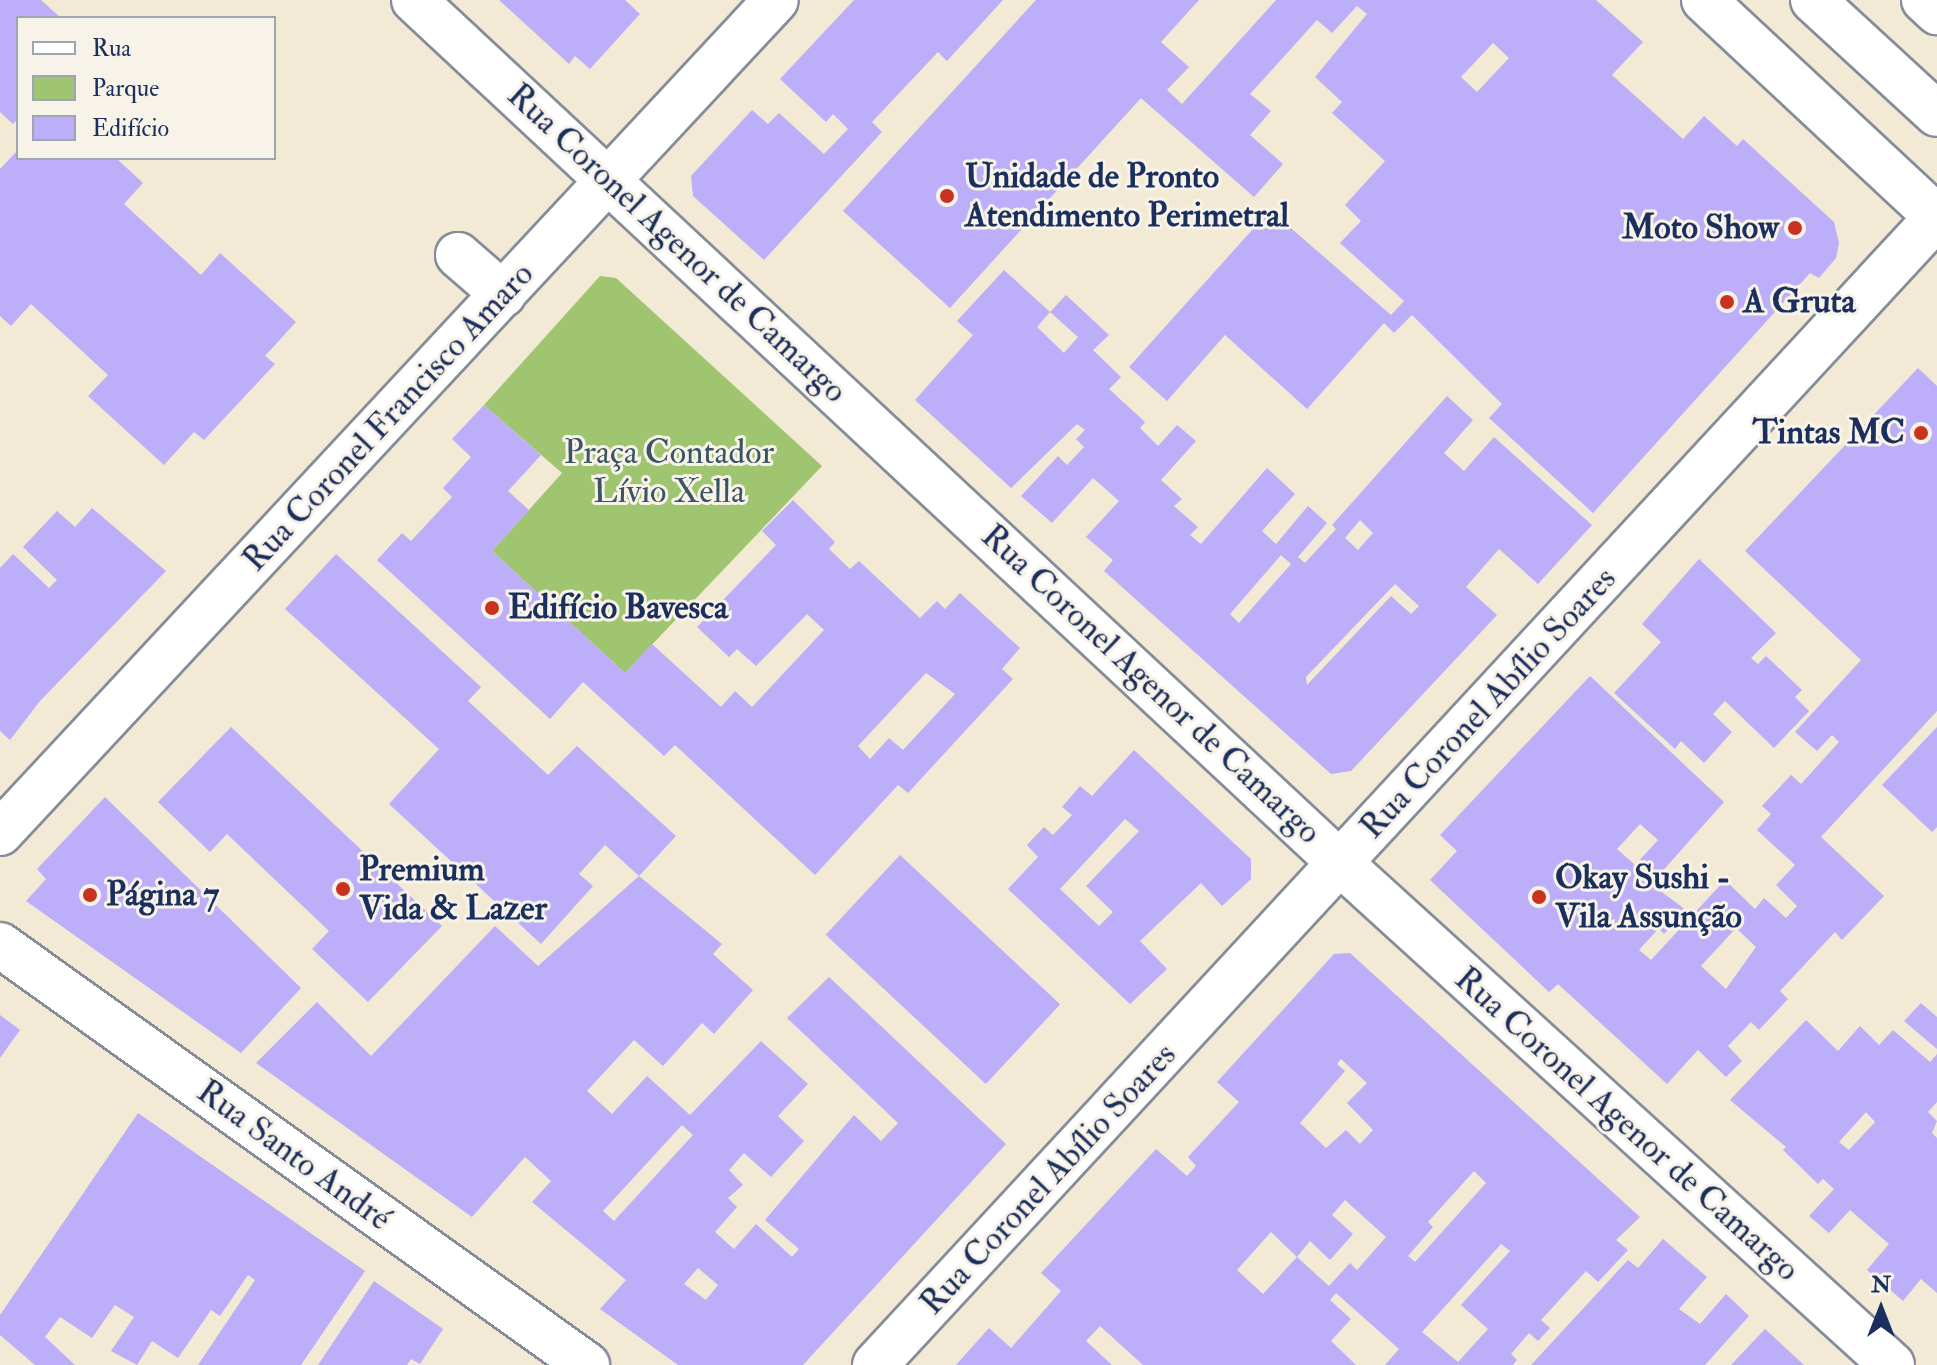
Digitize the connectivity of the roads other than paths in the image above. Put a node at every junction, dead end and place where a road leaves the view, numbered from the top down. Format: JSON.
{"nodes":[{"id":1,"x":414,"y":0,"type":"edge"},
{"id":2,"x":776,"y":0,"type":"edge"},
{"id":3,"x":1704,"y":0,"type":"edge"},
{"id":4,"x":1813,"y":0,"type":"edge"},
{"id":5,"x":1924,"y":0,"type":"edge"},
{"id":6,"x":1937,"y":12,"type":"edge"},
{"id":7,"x":1937,"y":114,"type":"edge"},
{"id":8,"x":610,"y":179,"type":"junction"},
{"id":9,"x":1937,"y":217,"type":"edge"},
{"id":10,"x":458,"y":255,"type":"dead end"},
{"id":11,"x":503,"y":294,"type":"junction"},
{"id":12,"x":0,"y":833,"type":"edge"},
{"id":13,"x":1340,"y":863,"type":"junction"},
{"id":14,"x":0,"y":945,"type":"edge"},
{"id":15,"x":587,"y":1365,"type":"edge"},
{"id":16,"x":875,"y":1365,"type":"edge"},
{"id":17,"x":1892,"y":1365,"type":"edge"}],
"edges":[{"from":1,"to":8,"type":"main road","name":"Rua Coronel Agenor de Camargo"},
{"from":2,"to":8,"type":"main road","name":"Rua Coronel Francisco Amaro"},
{"from":3,"to":9,"type":"main road"},
{"from":4,"to":7,"type":"main road"},
{"from":5,"to":6,"type":"main road"},
{"from":8,"to":11,"type":"main road","name":"Rua Coronel Francisco Amaro"},
{"from":8,"to":13,"type":"main road","name":"Rua Coronel Agenor de Camargo"},
{"from":9,"to":13,"type":"main road","name":"Rua Coronel Abílio Soares"},
{"from":10,"to":11,"type":"main road"},
{"from":11,"to":12,"type":"main road","name":"Rua Coronel Francisco Amaro"},
{"from":13,"to":16,"type":"main road","name":"Rua Coronel Abílio Soares"},
{"from":13,"to":17,"type":"main road","name":"Rua Coronel Agenor de Camargo"},
{"from":14,"to":15,"type":"main road","name":"Rua Santo André"}]}
